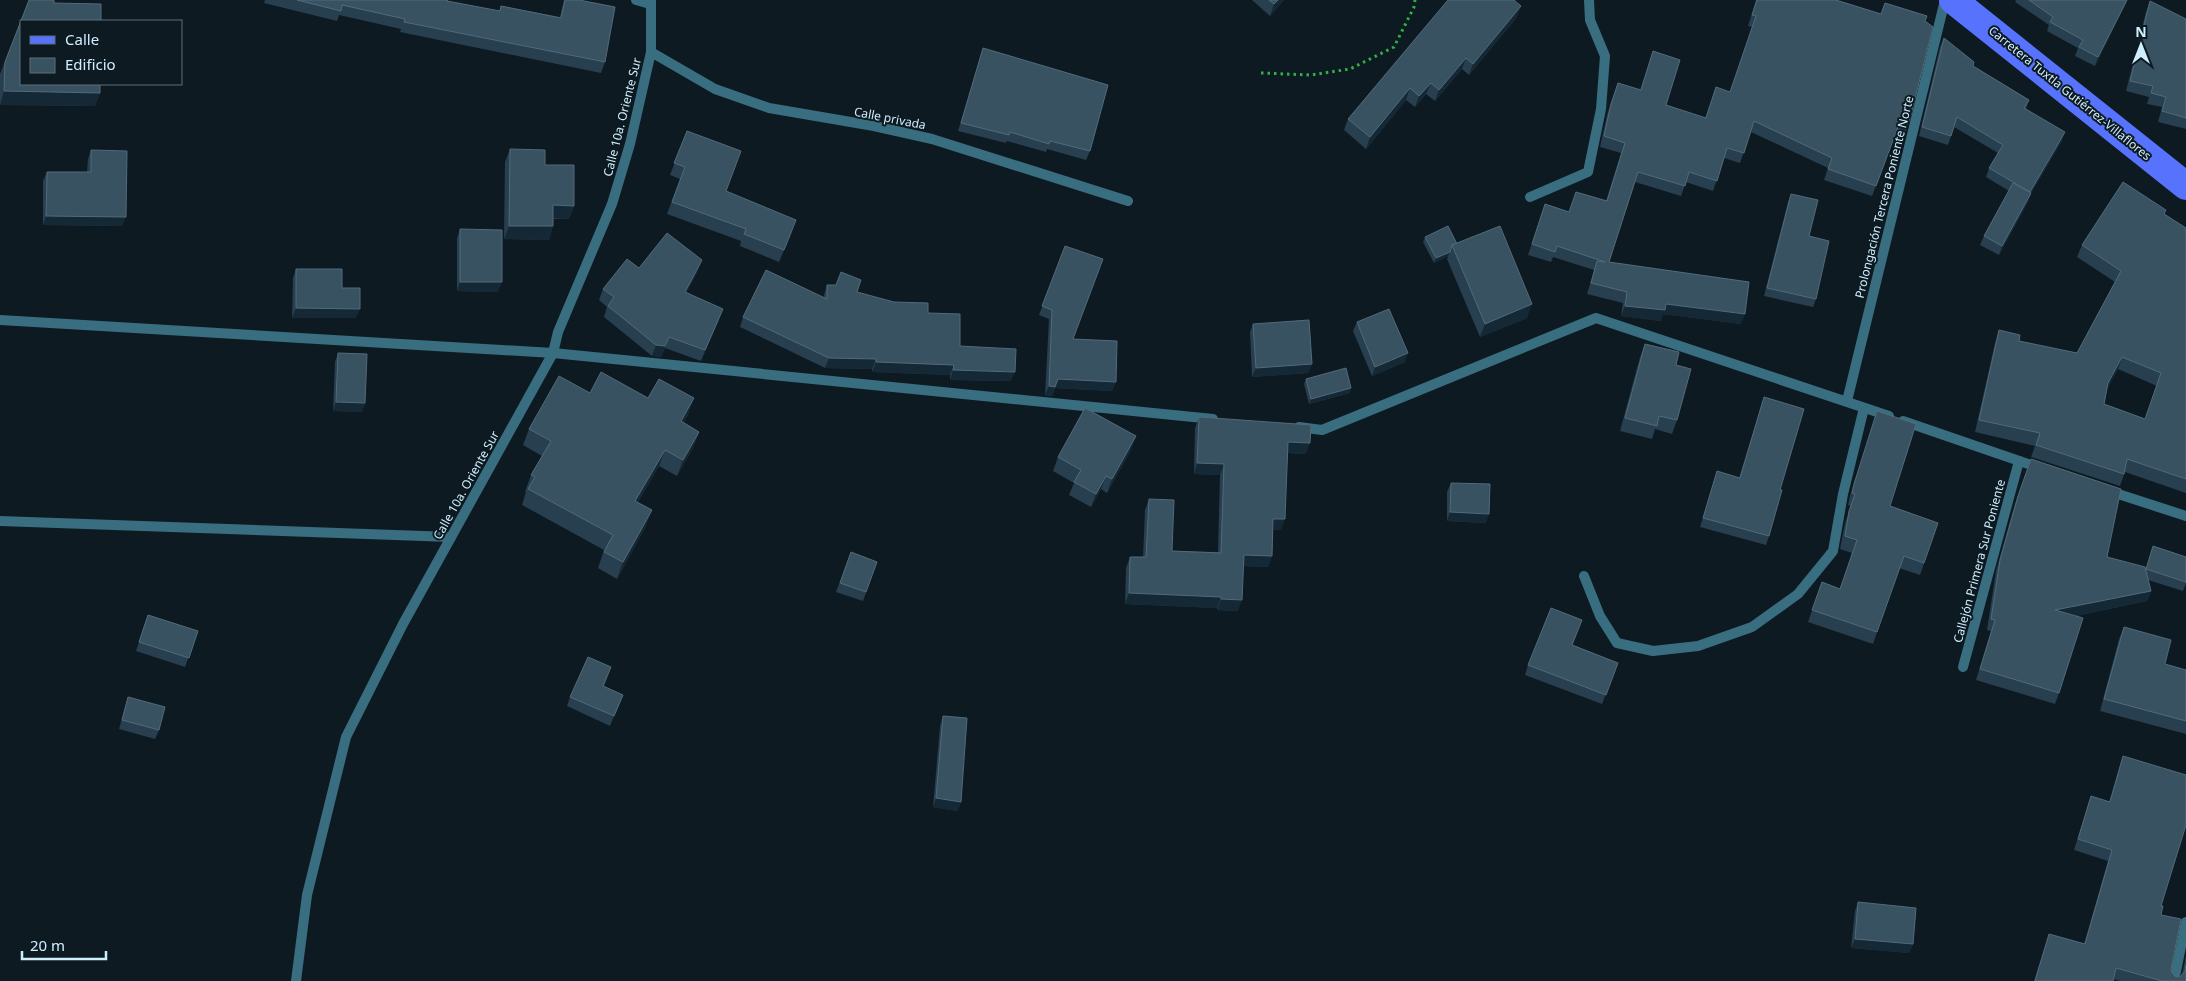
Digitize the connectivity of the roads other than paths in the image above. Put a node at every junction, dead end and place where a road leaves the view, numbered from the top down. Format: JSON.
{"nodes":[{"id":1,"x":636,"y":0,"type":"edge"},
{"id":2,"x":1589,"y":0,"type":"edge"},
{"id":3,"x":1945,"y":0,"type":"edge"},
{"id":4,"x":1953,"y":0,"type":"edge"},
{"id":5,"x":651,"y":2,"type":"edge"},
{"id":6,"x":651,"y":52,"type":"junction"},
{"id":7,"x":2186,"y":186,"type":"edge"},
{"id":8,"x":1530,"y":197,"type":"dead end"},
{"id":9,"x":1128,"y":201,"type":"dead end"},
{"id":10,"x":0,"y":320,"type":"edge"},
{"id":11,"x":553,"y":353,"type":"junction"},
{"id":12,"x":1847,"y":401,"type":"junction"},
{"id":13,"x":1864,"y":408,"type":"junction"},
{"id":14,"x":1223,"y":420,"type":"edge"},
{"id":15,"x":1292,"y":427,"type":"edge"},
{"id":16,"x":2019,"y":461,"type":"junction"},
{"id":17,"x":2047,"y":470,"type":"edge"},
{"id":18,"x":2102,"y":488,"type":"edge"},
{"id":19,"x":2186,"y":516,"type":"edge"},
{"id":20,"x":0,"y":521,"type":"edge"},
{"id":21,"x":451,"y":537,"type":"junction"},
{"id":22,"x":1584,"y":576,"type":"dead end"},
{"id":23,"x":1963,"y":667,"type":"dead end"},
{"id":24,"x":2186,"y":922,"type":"edge"},
{"id":25,"x":296,"y":981,"type":"edge"},
{"id":26,"x":2174,"y":981,"type":"edge"}],
"edges":[{"from":1,"to":5,"type":"street"},
{"from":2,"to":8,"type":"street"},
{"from":3,"to":12,"type":"street","name":"Prolongación Tercera Poniente Norte"},
{"from":4,"to":7,"type":"main road","name":"Carretera Tuxtla Gutiérrez-Villaflores"},
{"from":5,"to":6,"type":"street","name":"Calle 10a. Oriente Sur"},
{"from":6,"to":9,"type":"street","name":"Calle privada"},
{"from":6,"to":11,"type":"street","name":"Calle 10a. Oriente Sur"},
{"from":10,"to":11,"type":"street"},
{"from":11,"to":14,"type":"street"},
{"from":11,"to":21,"type":"street","name":"Calle 10a. Oriente Sur"},
{"from":12,"to":13,"type":"street"},
{"from":12,"to":15,"type":"street"},
{"from":13,"to":16,"type":"street"},
{"from":13,"to":22,"type":"street"},
{"from":16,"to":17,"type":"street"},
{"from":16,"to":23,"type":"street","name":"Callejón Primera Sur Poniente"},
{"from":18,"to":19,"type":"street"},
{"from":20,"to":21,"type":"street"},
{"from":21,"to":25,"type":"street","name":"Calle 10a. Oriente Sur"},
{"from":24,"to":26,"type":"street"}]}
